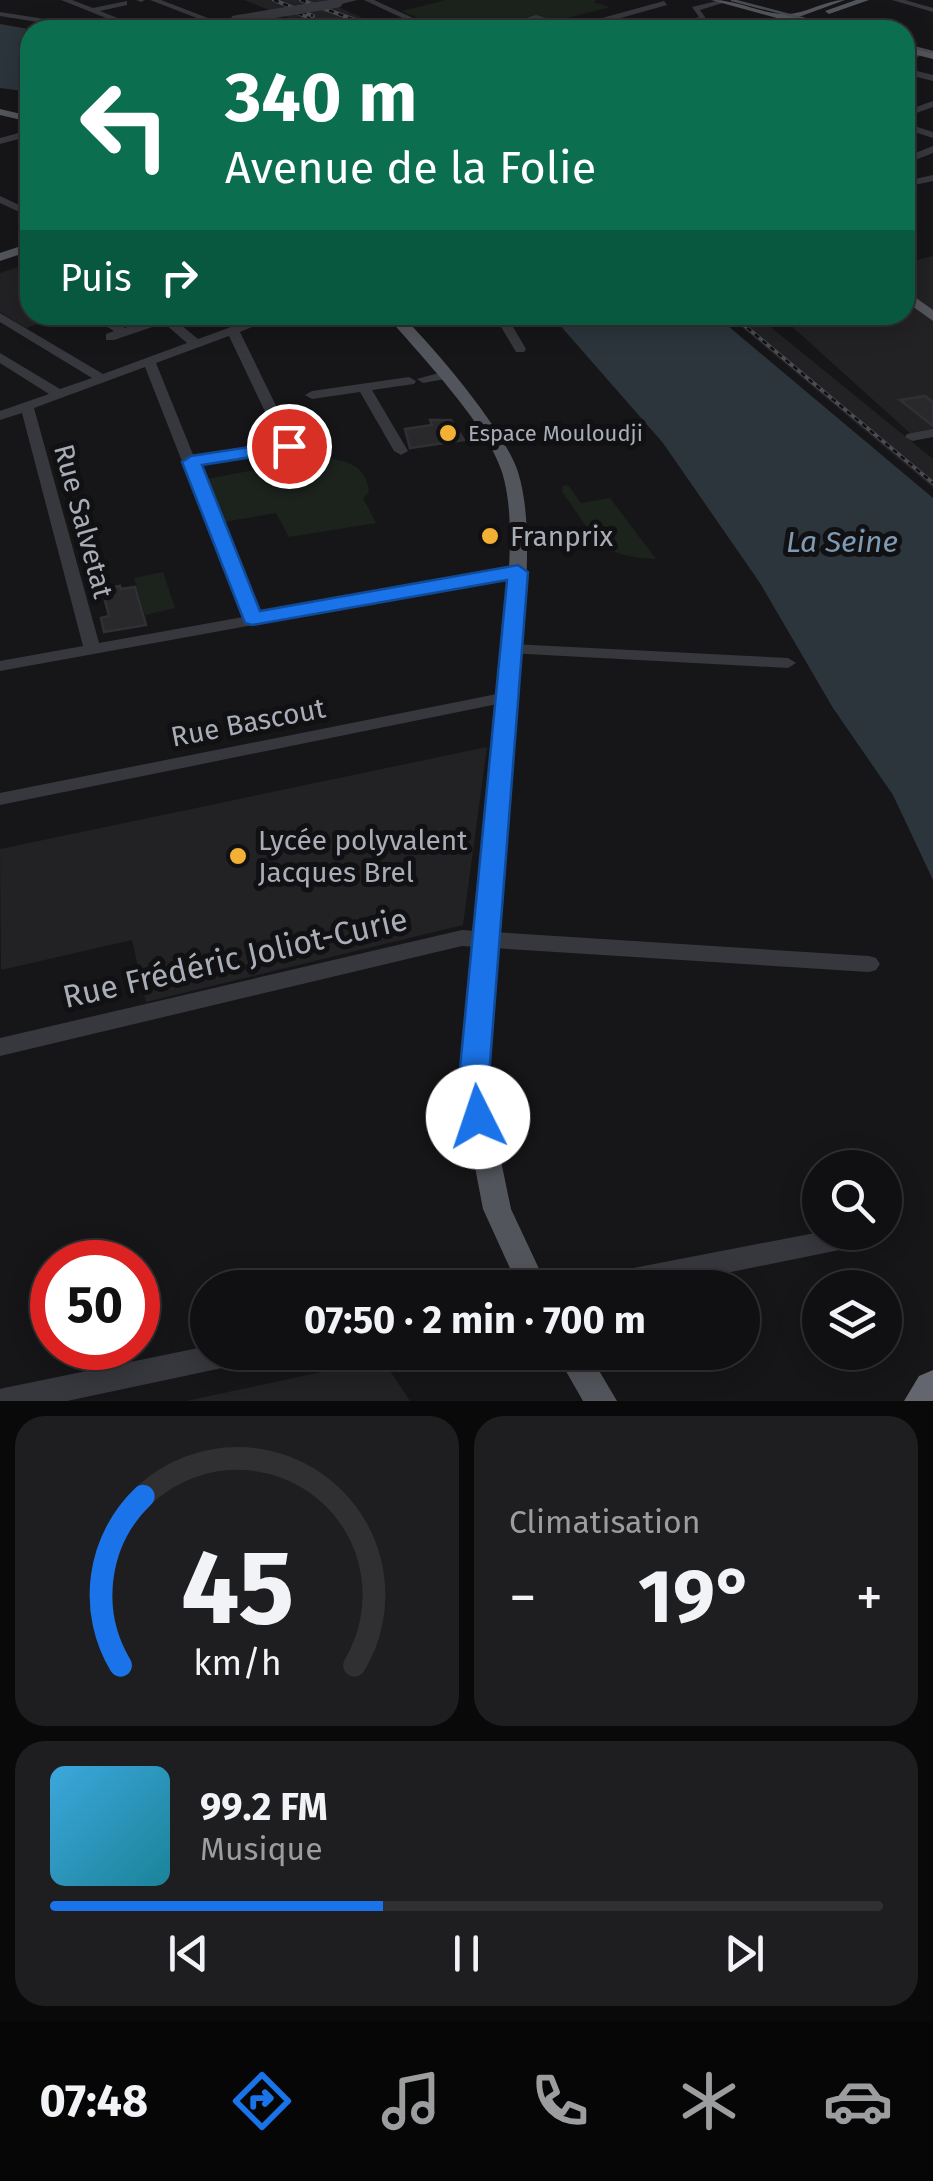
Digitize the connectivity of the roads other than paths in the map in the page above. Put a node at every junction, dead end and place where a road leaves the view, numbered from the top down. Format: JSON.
{"nodes":[{"id":1,"x":65,"y":0,"type":"edge"},
{"id":2,"x":154,"y":0,"type":"edge"},
{"id":3,"x":353,"y":0,"type":"edge"},
{"id":4,"x":368,"y":0,"type":"edge"},
{"id":5,"x":744,"y":0,"type":"edge"},
{"id":6,"x":841,"y":0,"type":"edge"},
{"id":7,"x":865,"y":0,"type":"edge"},
{"id":8,"x":896,"y":0,"type":"edge"},
{"id":9,"x":718,"y":1,"type":"edge"},
{"id":10,"x":664,"y":3,"type":"dead end"},
{"id":11,"x":124,"y":4,"type":"dead end"},
{"id":12,"x":92,"y":10,"type":"junction"},
{"id":13,"x":756,"y":10,"type":"junction"},
{"id":14,"x":933,"y":10,"type":"edge"},
{"id":15,"x":0,"y":14,"type":"edge"},
{"id":16,"x":798,"y":18,"type":"junction"},
{"id":17,"x":38,"y":20,"type":"edge"},
{"id":18,"x":44,"y":20,"type":"dead end"},
{"id":19,"x":118,"y":20,"type":"edge"},
{"id":20,"x":208,"y":20,"type":"edge"},
{"id":21,"x":257,"y":20,"type":"edge"},
{"id":22,"x":413,"y":20,"type":"edge"},
{"id":23,"x":602,"y":20,"type":"edge"},
{"id":24,"x":697,"y":20,"type":"edge"},
{"id":25,"x":769,"y":20,"type":"edge"},
{"id":26,"x":793,"y":20,"type":"edge"},
{"id":27,"x":793,"y":20,"type":"edge"},
{"id":28,"x":803,"y":20,"type":"edge"},
{"id":29,"x":808,"y":20,"type":"edge"},
{"id":30,"x":915,"y":51,"type":"edge"},
{"id":31,"x":920,"y":53,"type":"junction"},
{"id":32,"x":933,"y":53,"type":"edge"},
{"id":33,"x":915,"y":55,"type":"edge"},
{"id":34,"x":0,"y":317,"type":"edge"},
{"id":35,"x":112,"y":325,"type":"edge"},
{"id":36,"x":142,"y":325,"type":"edge"},
{"id":37,"x":174,"y":325,"type":"edge"},
{"id":38,"x":249,"y":325,"type":"edge"},
{"id":39,"x":403,"y":325,"type":"edge"},
{"id":40,"x":506,"y":325,"type":"edge"},
{"id":41,"x":233,"y":331,"type":"junction"},
{"id":42,"x":124,"y":332,"type":"junction"},
{"id":43,"x":110,"y":337,"type":"dead end"},
{"id":44,"x":196,"y":344,"type":"junction"},
{"id":45,"x":520,"y":350,"type":"dead end"},
{"id":46,"x":17,"y":351,"type":"edge"},
{"id":47,"x":149,"y":362,"type":"junction"},
{"id":48,"x":446,"y":376,"type":"junction"},
{"id":49,"x":103,"y":379,"type":"junction"},
{"id":50,"x":364,"y":387,"type":"junction"},
{"id":51,"x":60,"y":395,"type":"junction"},
{"id":52,"x":312,"y":395,"type":"dead end"},
{"id":53,"x":28,"y":406,"type":"junction"},
{"id":54,"x":0,"y":416,"type":"edge"},
{"id":55,"x":933,"y":433,"type":"edge"},
{"id":56,"x":912,"y":437,"type":"dead end"},
{"id":57,"x":401,"y":451,"type":"dead end"},
{"id":58,"x":191,"y":462,"type":"junction"},
{"id":59,"x":518,"y":572,"type":"junction"},
{"id":60,"x":252,"y":619,"type":"junction"},
{"id":61,"x":92,"y":649,"type":"junction"},
{"id":62,"x":512,"y":649,"type":"junction"},
{"id":63,"x":788,"y":663,"type":"dead end"},
{"id":64,"x":0,"y":666,"type":"edge"},
{"id":65,"x":507,"y":697,"type":"junction"},
{"id":66,"x":0,"y":799,"type":"edge"},
{"id":67,"x":486,"y":939,"type":"junction"},
{"id":68,"x":869,"y":964,"type":"dead end"},
{"id":69,"x":0,"y":1047,"type":"edge"},
{"id":70,"x":802,"y":1246,"type":"edge"},
{"id":71,"x":526,"y":1270,"type":"edge"},
{"id":72,"x":683,"y":1270,"type":"edge"},
{"id":73,"x":190,"y":1363,"type":"edge"},
{"id":74,"x":581,"y":1370,"type":"edge"},
{"id":75,"x":933,"y":1389,"type":"edge"},
{"id":76,"x":4,"y":1401,"type":"edge"},
{"id":77,"x":601,"y":1401,"type":"edge"},
{"id":78,"x":924,"y":1401,"type":"edge"}],
"edges":[{"from":1,"to":12,"type":"street"},
{"from":2,"to":20,"type":"street"},
{"from":3,"to":21,"type":"street","bridge":true},
{"from":4,"to":22,"type":"street"},
{"from":5,"to":16,"type":"main road"},
{"from":6,"to":16,"type":"main road"},
{"from":7,"to":16,"type":"main road"},
{"from":8,"to":14,"type":"street"},
{"from":9,"to":13,"type":"main road"},
{"from":9,"to":24,"type":"street"},
{"from":10,"to":23,"type":"street"},
{"from":11,"to":12,"type":"street"},
{"from":12,"to":18,"type":"street"},
{"from":12,"to":19,"type":"street"},
{"from":13,"to":16,"type":"main road"},
{"from":13,"to":25,"type":"main road"},
{"from":15,"to":17,"type":"street"},
{"from":16,"to":26,"type":"main road"},
{"from":16,"to":27,"type":"main road"},
{"from":16,"to":28,"type":"main road"},
{"from":16,"to":29,"type":"main road"},
{"from":30,"to":31,"type":"main road"},
{"from":31,"to":32,"type":"main road"},
{"from":31,"to":33,"type":"street"},
{"from":34,"to":46,"type":"street"},
{"from":35,"to":42,"type":"street"},
{"from":36,"to":42,"type":"street"},
{"from":37,"to":44,"type":"street"},
{"from":38,"to":41,"type":"street"},
{"from":39,"to":48,"type":"main road"},
{"from":40,"to":45,"type":"street"},
{"from":41,"to":44,"type":"street"},
{"from":41,"to":58,"type":"street"},
{"from":42,"to":43,"type":"street"},
{"from":44,"to":47,"type":"street"},
{"from":46,"to":49,"type":"street"},
{"from":46,"to":51,"type":"street"},
{"from":47,"to":49,"type":"street"},
{"from":47,"to":58,"type":"street"},
{"from":48,"to":50,"type":"street"},
{"from":48,"to":59,"type":"main road"},
{"from":49,"to":51,"type":"street"},
{"from":50,"to":52,"type":"street"},
{"from":50,"to":57,"type":"street"},
{"from":51,"to":53,"type":"street"},
{"from":53,"to":54,"type":"street"},
{"from":53,"to":61,"type":"street","name":"Rue Salvetat"},
{"from":55,"to":56,"type":"street"},
{"from":58,"to":60,"type":"street"},
{"from":59,"to":60,"type":"street"},
{"from":59,"to":62,"type":"main road"},
{"from":60,"to":61,"type":"street"},
{"from":61,"to":64,"type":"street"},
{"from":62,"to":63,"type":"street"},
{"from":62,"to":65,"type":"main road"},
{"from":65,"to":66,"type":"street","name":"Rue Bascout"},
{"from":65,"to":67,"type":"main road"},
{"from":67,"to":68,"type":"street","name":"Rue Frédéric Joliot-Curie"},
{"from":67,"to":69,"type":"street","name":"Rue Frédéric Joliot-Curie"},
{"from":67,"to":71,"type":"main road"},
{"from":70,"to":72,"type":"street"},
{"from":73,"to":76,"type":"street"},
{"from":74,"to":77,"type":"main road"},
{"from":75,"to":78,"type":"highway"}]}
